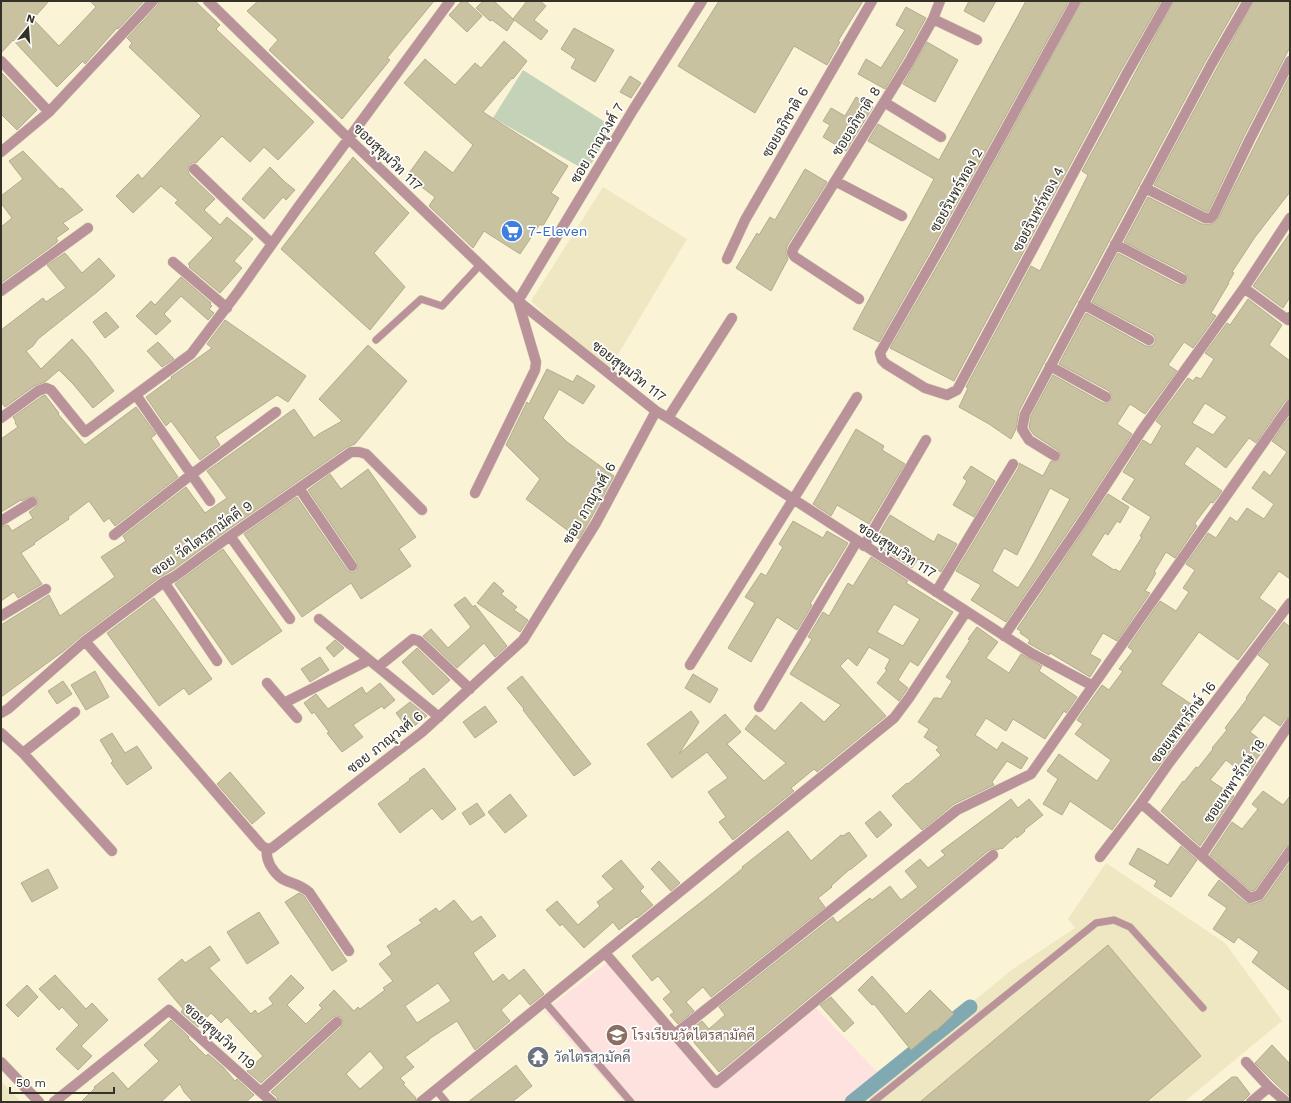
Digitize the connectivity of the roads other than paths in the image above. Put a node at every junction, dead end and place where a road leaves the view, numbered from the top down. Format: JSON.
{"nodes":[{"id":1,"x":153,"y":1,"type":"edge"},
{"id":2,"x":208,"y":1,"type":"edge"},
{"id":3,"x":450,"y":1,"type":"edge"},
{"id":4,"x":702,"y":1,"type":"edge"},
{"id":5,"x":872,"y":1,"type":"edge"},
{"id":6,"x":940,"y":1,"type":"edge"},
{"id":7,"x":1076,"y":1,"type":"edge"},
{"id":8,"x":1168,"y":1,"type":"edge"},
{"id":9,"x":1248,"y":1,"type":"edge"},
{"id":10,"x":933,"y":19,"type":"junction"},
{"id":11,"x":977,"y":40,"type":"dead end"},
{"id":12,"x":1,"y":61,"type":"edge"},
{"id":13,"x":1290,"y":61,"type":"edge"},
{"id":14,"x":884,"y":102,"type":"junction"},
{"id":15,"x":49,"y":112,"type":"junction"},
{"id":16,"x":941,"y":137,"type":"dead end"},
{"id":17,"x":349,"y":139,"type":"junction"},
{"id":18,"x":1,"y":152,"type":"edge"},
{"id":19,"x":194,"y":169,"type":"dead end"},
{"id":20,"x":835,"y":181,"type":"junction"},
{"id":21,"x":1145,"y":188,"type":"junction"},
{"id":22,"x":902,"y":216,"type":"dead end"},
{"id":23,"x":1290,"y":218,"type":"edge"},
{"id":24,"x":88,"y":228,"type":"dead end"},
{"id":25,"x":272,"y":244,"type":"junction"},
{"id":26,"x":1115,"y":244,"type":"junction"},
{"id":27,"x":727,"y":259,"type":"dead end"},
{"id":28,"x":172,"y":262,"type":"dead end"},
{"id":29,"x":480,"y":265,"type":"junction"},
{"id":30,"x":1182,"y":279,"type":"dead end"},
{"id":31,"x":1244,"y":288,"type":"junction"},
{"id":32,"x":1,"y":291,"type":"edge"},
{"id":33,"x":859,"y":299,"type":"dead end"},
{"id":34,"x":518,"y":301,"type":"junction"},
{"id":35,"x":1083,"y":304,"type":"junction"},
{"id":36,"x":226,"y":308,"type":"junction"},
{"id":37,"x":1290,"y":316,"type":"edge"},
{"id":38,"x":732,"y":318,"type":"dead end"},
{"id":39,"x":376,"y":340,"type":"dead end"},
{"id":40,"x":1149,"y":340,"type":"dead end"},
{"id":41,"x":1050,"y":366,"type":"junction"},
{"id":42,"x":913,"y":381,"type":"joint"},
{"id":43,"x":136,"y":395,"type":"junction"},
{"id":44,"x":857,"y":397,"type":"dead end"},
{"id":45,"x":1106,"y":397,"type":"dead end"},
{"id":46,"x":1290,"y":405,"type":"edge"},
{"id":47,"x":656,"y":411,"type":"junction"},
{"id":48,"x":276,"y":412,"type":"dead end"},
{"id":49,"x":1,"y":418,"type":"edge"},
{"id":50,"x":668,"y":418,"type":"junction"},
{"id":51,"x":926,"y":440,"type":"dead end"},
{"id":52,"x":1055,"y":456,"type":"dead end"},
{"id":53,"x":1013,"y":464,"type":"dead end"},
{"id":54,"x":192,"y":474,"type":"junction"},
{"id":55,"x":299,"y":488,"type":"junction"},
{"id":56,"x":475,"y":493,"type":"dead end"},
{"id":57,"x":792,"y":499,"type":"junction"},
{"id":58,"x":210,"y":501,"type":"dead end"},
{"id":59,"x":32,"y":502,"type":"dead end"},
{"id":60,"x":422,"y":510,"type":"dead end"},
{"id":61,"x":1,"y":521,"type":"edge"},
{"id":62,"x":114,"y":535,"type":"dead end"},
{"id":63,"x":230,"y":536,"type":"junction"},
{"id":64,"x":861,"y":544,"type":"junction"},
{"id":65,"x":352,"y":566,"type":"dead end"},
{"id":66,"x":164,"y":582,"type":"junction"},
{"id":67,"x":46,"y":589,"type":"dead end"},
{"id":68,"x":936,"y":592,"type":"junction"},
{"id":69,"x":1290,"y":603,"type":"edge"},
{"id":70,"x":966,"y":612,"type":"junction"},
{"id":71,"x":1,"y":616,"type":"edge"},
{"id":72,"x":290,"y":619,"type":"dead end"},
{"id":73,"x":319,"y":619,"type":"dead end"},
{"id":74,"x":1004,"y":636,"type":"junction"},
{"id":75,"x":85,"y":641,"type":"junction"},
{"id":76,"x":369,"y":660,"type":"junction"},
{"id":77,"x":217,"y":661,"type":"dead end"},
{"id":78,"x":690,"y":665,"type":"dead end"},
{"id":79,"x":378,"y":667,"type":"junction"},
{"id":80,"x":267,"y":683,"type":"dead end"},
{"id":81,"x":1093,"y":686,"type":"junction"},
{"id":82,"x":470,"y":689,"type":"junction"},
{"id":83,"x":284,"y":704,"type":"junction"},
{"id":84,"x":759,"y":708,"type":"dead end"},
{"id":85,"x":75,"y":712,"type":"dead end"},
{"id":86,"x":1,"y":713,"type":"edge"},
{"id":87,"x":439,"y":717,"type":"junction"},
{"id":88,"x":297,"y":718,"type":"dead end"},
{"id":89,"x":1290,"y":723,"type":"edge"},
{"id":90,"x":1,"y":733,"type":"edge"},
{"id":91,"x":23,"y":753,"type":"junction"},
{"id":92,"x":1141,"y":803,"type":"junction"},
{"id":93,"x":267,"y":849,"type":"junction"},
{"id":94,"x":112,"y":851,"type":"dead end"},
{"id":95,"x":1290,"y":851,"type":"edge"},
{"id":96,"x":993,"y":855,"type":"dead end"},
{"id":97,"x":1202,"y":855,"type":"junction"},
{"id":98,"x":1100,"y":857,"type":"dead end"},
{"id":99,"x":349,"y":951,"type":"dead end"},
{"id":100,"x":605,"y":953,"type":"junction"},
{"id":101,"x":544,"y":1002,"type":"junction"},
{"id":102,"x":1202,"y":1008,"type":"dead end"},
{"id":103,"x":337,"y":1022,"type":"dead end"},
{"id":104,"x":675,"y":1034,"type":"junction"},
{"id":105,"x":1,"y":1062,"type":"edge"},
{"id":106,"x":1246,"y":1062,"type":"dead end"},
{"id":107,"x":1269,"y":1087,"type":"junction"},
{"id":108,"x":436,"y":1090,"type":"junction"},
{"id":109,"x":261,"y":1092,"type":"junction"},
{"id":110,"x":39,"y":1102,"type":"edge"},
{"id":111,"x":54,"y":1102,"type":"edge"},
{"id":112,"x":272,"y":1102,"type":"edge"},
{"id":113,"x":421,"y":1102,"type":"edge"},
{"id":114,"x":446,"y":1102,"type":"edge"},
{"id":115,"x":631,"y":1102,"type":"edge"},
{"id":116,"x":873,"y":1102,"type":"edge"},
{"id":117,"x":1251,"y":1102,"type":"edge"},
{"id":118,"x":1286,"y":1102,"type":"edge"}],
"edges":[{"from":1,"to":15,"type":"street"},
{"from":2,"to":17,"type":"street","name":"ซอยสุขุมวิท 117"},
{"from":3,"to":17,"type":"street"},
{"from":4,"to":34,"type":"street","name":"ซอย ภาณุวงศ์ 7"},
{"from":5,"to":27,"type":"street","name":"ซอยอภิชาติ 6"},
{"from":6,"to":10,"type":"street","name":"ซอยอภิชาติ 8"},
{"from":7,"to":42,"type":"street","name":"ซอยรินทร์ทอง 2"},
{"from":8,"to":42,"type":"street","name":"ซอยรินทร์ทอง 4"},
{"from":9,"to":21,"type":"street"},
{"from":10,"to":11,"type":"street"},
{"from":10,"to":14,"type":"street","name":"ซอยอภิชาติ 8"},
{"from":12,"to":15,"type":"street"},
{"from":13,"to":21,"type":"street"},
{"from":14,"to":16,"type":"street"},
{"from":14,"to":20,"type":"street","name":"ซอยอภิชาติ 8"},
{"from":15,"to":18,"type":"street"},
{"from":17,"to":25,"type":"street"},
{"from":17,"to":29,"type":"street","name":"ซอยสุขุมวิท 117"},
{"from":19,"to":25,"type":"street"},
{"from":20,"to":22,"type":"street"},
{"from":20,"to":33,"type":"street","name":"ซอยอภิชาติ 8"},
{"from":21,"to":26,"type":"street"},
{"from":23,"to":31,"type":"street"},
{"from":24,"to":32,"type":"street"},
{"from":25,"to":36,"type":"street"},
{"from":26,"to":30,"type":"street"},
{"from":26,"to":35,"type":"street"},
{"from":28,"to":36,"type":"street"},
{"from":29,"to":34,"type":"street","name":"ซอยสุขุมวิท 117"},
{"from":29,"to":39,"type":"lane"},
{"from":31,"to":37,"type":"street"},
{"from":31,"to":74,"type":"street"},
{"from":34,"to":47,"type":"street","name":"ซอยสุขุมวิท 117"},
{"from":34,"to":56,"type":"street"},
{"from":35,"to":40,"type":"street"},
{"from":35,"to":41,"type":"street"},
{"from":36,"to":43,"type":"street"},
{"from":38,"to":50,"type":"street"},
{"from":41,"to":45,"type":"street"},
{"from":41,"to":52,"type":"street"},
{"from":43,"to":49,"type":"street"},
{"from":43,"to":54,"type":"street"},
{"from":44,"to":57,"type":"street"},
{"from":46,"to":81,"type":"street"},
{"from":47,"to":50,"type":"street","name":"ซอยสุขุมวิท 117"},
{"from":47,"to":82,"type":"street","name":"ซอย ภาณุวงศ์ 6"},
{"from":48,"to":54,"type":"street"},
{"from":50,"to":57,"type":"street","name":"ซอยสุขุมวิท 117"},
{"from":51,"to":64,"type":"street"},
{"from":53,"to":68,"type":"street"},
{"from":54,"to":58,"type":"street"},
{"from":54,"to":62,"type":"street"},
{"from":55,"to":60,"type":"street","name":"ซอย วัดไตรสามัคคี 9"},
{"from":55,"to":63,"type":"street","name":"ซอย วัดไตรสามัคคี 9"},
{"from":55,"to":65,"type":"street"},
{"from":57,"to":64,"type":"street","name":"ซอยสุขุมวิท 117"},
{"from":57,"to":78,"type":"street"},
{"from":59,"to":61,"type":"street"},
{"from":63,"to":66,"type":"street","name":"ซอย วัดไตรสามัคคี 9"},
{"from":63,"to":72,"type":"street"},
{"from":64,"to":68,"type":"street","name":"ซอยสุขุมวิท 117"},
{"from":64,"to":84,"type":"street"},
{"from":66,"to":75,"type":"street","name":"ซอย วัดไตรสามัคคี 9"},
{"from":66,"to":77,"type":"street"},
{"from":67,"to":71,"type":"street"},
{"from":68,"to":70,"type":"street","name":"ซอยสุขุมวิท 117"},
{"from":69,"to":92,"type":"street","name":"ซอยเทพารักษ์ 16"},
{"from":70,"to":74,"type":"street","name":"ซอยสุขุมวิท 117"},
{"from":70,"to":100,"type":"street"},
{"from":73,"to":76,"type":"street"},
{"from":74,"to":81,"type":"street","name":"ซอยสุขุมวิท 117"},
{"from":75,"to":86,"type":"street","name":"ซอย วัดไตรสามัคคี 9"},
{"from":75,"to":93,"type":"street"},
{"from":76,"to":79,"type":"street"},
{"from":76,"to":83,"type":"street"},
{"from":79,"to":82,"type":"street"},
{"from":79,"to":87,"type":"street"},
{"from":80,"to":83,"type":"street"},
{"from":81,"to":104,"type":"street"},
{"from":82,"to":87,"type":"street","name":"ซอย ภาณุวงศ์ 6"},
{"from":83,"to":88,"type":"street"},
{"from":85,"to":91,"type":"street"},
{"from":87,"to":93,"type":"street","name":"ซอย ภาณุวงศ์ 6"},
{"from":89,"to":97,"type":"street","name":"ซอยเทพารักษ์ 18"},
{"from":90,"to":91,"type":"street"},
{"from":91,"to":94,"type":"street"},
{"from":92,"to":97,"type":"street"},
{"from":92,"to":98,"type":"street","name":"ซอยเทพารักษ์ 16"},
{"from":93,"to":99,"type":"street"},
{"from":95,"to":97,"type":"street"},
{"from":96,"to":104,"type":"street"},
{"from":100,"to":101,"type":"street"},
{"from":100,"to":104,"type":"street"},
{"from":101,"to":108,"type":"street"},
{"from":101,"to":115,"type":"lane"},
{"from":102,"to":116,"type":"lane"},
{"from":103,"to":109,"type":"street"},
{"from":105,"to":110,"type":"street"},
{"from":106,"to":107,"type":"street"},
{"from":107,"to":117,"type":"street"},
{"from":107,"to":118,"type":"street"},
{"from":108,"to":113,"type":"street"},
{"from":108,"to":114,"type":"lane"},
{"from":109,"to":111,"type":"street","name":"ซอยสุขุมวิท 119"},
{"from":109,"to":112,"type":"street","name":"ซอยสุขุมวิท 119"}]}
